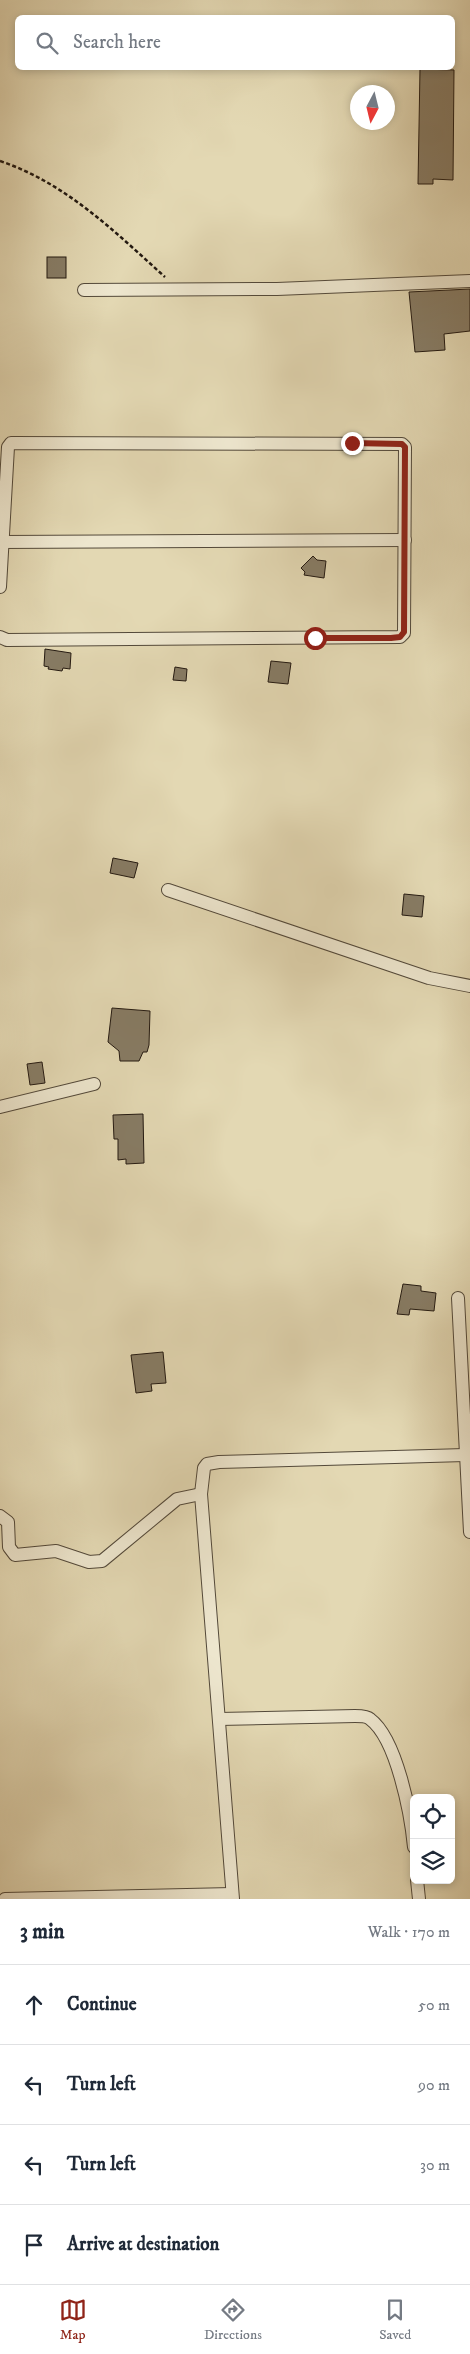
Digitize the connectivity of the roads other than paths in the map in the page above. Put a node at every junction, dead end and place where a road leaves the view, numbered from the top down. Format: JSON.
{"nodes":[{"id":1,"x":470,"y":281,"type":"edge"},
{"id":2,"x":84,"y":290,"type":"dead end"},
{"id":3,"x":405,"y":540,"type":"junction"},
{"id":4,"x":2,"y":542,"type":"edge"},
{"id":5,"x":0,"y":587,"type":"edge"},
{"id":6,"x":0,"y":637,"type":"edge"},
{"id":7,"x":168,"y":890,"type":"dead end"},
{"id":8,"x":470,"y":986,"type":"edge"},
{"id":9,"x":94,"y":1084,"type":"dead end"},
{"id":10,"x":0,"y":1107,"type":"edge"},
{"id":11,"x":458,"y":1298,"type":"dead end"},
{"id":12,"x":465,"y":1455,"type":"junction"},
{"id":13,"x":201,"y":1494,"type":"junction"},
{"id":14,"x":0,"y":1516,"type":"edge"},
{"id":15,"x":470,"y":1532,"type":"edge"},
{"id":16,"x":219,"y":1719,"type":"junction"},
{"id":17,"x":413,"y":1839,"type":"edge"},
{"id":18,"x":417,"y":1884,"type":"edge"},
{"id":19,"x":233,"y":1897,"type":"edge"},
{"id":20,"x":5,"y":1899,"type":"edge"},
{"id":21,"x":419,"y":1899,"type":"edge"}],
"edges":[{"from":1,"to":2,"type":"street"},
{"from":3,"to":4,"type":"street"},
{"from":3,"to":4,"type":"street"},
{"from":3,"to":6,"type":"street"},
{"from":4,"to":5,"type":"street"},
{"from":7,"to":8,"type":"street"},
{"from":9,"to":10,"type":"street"},
{"from":11,"to":12,"type":"street"},
{"from":12,"to":13,"type":"street"},
{"from":12,"to":15,"type":"street"},
{"from":13,"to":14,"type":"street"},
{"from":13,"to":16,"type":"street"},
{"from":16,"to":17,"type":"street"},
{"from":16,"to":19,"type":"street"},
{"from":18,"to":21,"type":"street"},
{"from":19,"to":20,"type":"street"}]}
